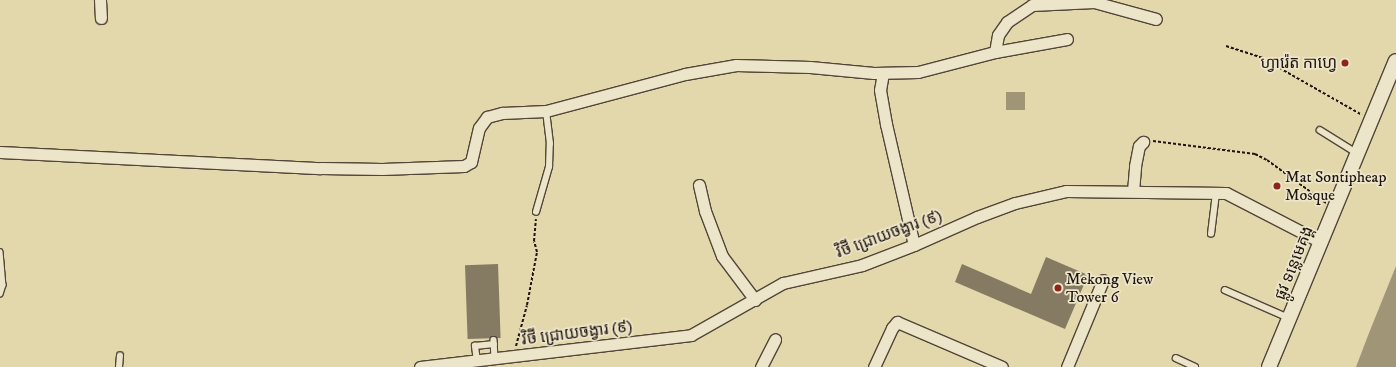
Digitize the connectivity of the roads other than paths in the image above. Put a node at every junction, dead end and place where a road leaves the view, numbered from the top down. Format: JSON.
{"nodes":[{"id":1,"x":100,"y":0,"type":"edge"},
{"id":2,"x":101,"y":18,"type":"dead end"},
{"id":3,"x":1156,"y":19,"type":"dead end"},
{"id":4,"x":1067,"y":39,"type":"dead end"},
{"id":5,"x":995,"y":52,"type":"junction"},
{"id":6,"x":1396,"y":61,"type":"edge"},
{"id":7,"x":883,"y":73,"type":"junction"},
{"id":8,"x":546,"y":111,"type":"junction"},
{"id":9,"x":1320,"y":130,"type":"dead end"},
{"id":10,"x":1143,"y":142,"type":"road end"},
{"id":11,"x":0,"y":152,"type":"edge"},
{"id":12,"x":1358,"y":153,"type":"junction"},
{"id":13,"x":699,"y":185,"type":"dead end"},
{"id":14,"x":1132,"y":191,"type":"junction"},
{"id":15,"x":1216,"y":192,"type":"junction"},
{"id":16,"x":536,"y":212,"type":"road end"},
{"id":17,"x":1211,"y":234,"type":"dead end"},
{"id":18,"x":1321,"y":242,"type":"junction"},
{"id":19,"x":914,"y":245,"type":"junction"},
{"id":20,"x":0,"y":252,"type":"edge"},
{"id":21,"x":1,"y":273,"type":"edge"},
{"id":22,"x":1103,"y":280,"type":"dead end"},
{"id":23,"x":1224,"y":290,"type":"dead end"},
{"id":24,"x":0,"y":294,"type":"edge"},
{"id":25,"x":755,"y":300,"type":"junction"},
{"id":26,"x":1290,"y":318,"type":"junction"},
{"id":27,"x":775,"y":338,"type":"dead end"},
{"id":28,"x":120,"y":356,"type":"dead end"},
{"id":29,"x":1176,"y":358,"type":"dead end"},
{"id":30,"x":495,"y":359,"type":"junction"},
{"id":31,"x":477,"y":361,"type":"junction"},
{"id":32,"x":432,"y":366,"type":"edge"},
{"id":33,"x":119,"y":367,"type":"edge"},
{"id":34,"x":420,"y":367,"type":"edge"},
{"id":35,"x":762,"y":367,"type":"edge"},
{"id":36,"x":874,"y":367,"type":"edge"},
{"id":37,"x":1002,"y":367,"type":"edge"},
{"id":38,"x":1067,"y":367,"type":"edge"},
{"id":39,"x":1195,"y":367,"type":"edge"},
{"id":40,"x":1269,"y":367,"type":"edge"}],
"edges":[{"from":1,"to":2,"type":"street"},
{"from":3,"to":5,"type":"street"},
{"from":4,"to":5,"type":"street"},
{"from":5,"to":7,"type":"street"},
{"from":6,"to":12,"type":"street","name":"ផ្លូវ ទន្លេមេគង្គ"},
{"from":7,"to":8,"type":"street"},
{"from":7,"to":19,"type":"street"},
{"from":8,"to":11,"type":"street"},
{"from":8,"to":16,"type":"lane"},
{"from":9,"to":12,"type":"lane"},
{"from":10,"to":14,"type":"street"},
{"from":12,"to":18,"type":"street","name":"ផ្លូវ ទន្លេមេគង្គ"},
{"from":13,"to":25,"type":"street"},
{"from":14,"to":15,"type":"street","name":"វិថី ជ្រោយចង្វារ (៩)"},
{"from":14,"to":19,"type":"street","name":"វិថី ជ្រោយចង្វារ (៩)"},
{"from":15,"to":17,"type":"lane"},
{"from":15,"to":18,"type":"street","name":"វិថី ជ្រោយចង្វារ (៩)"},
{"from":18,"to":26,"type":"street","name":"ផ្លូវ ទន្លេមេគង្គ"},
{"from":19,"to":25,"type":"street","name":"វិថី ជ្រោយចង្វារ (៩)"},
{"from":20,"to":21,"type":"lane"},
{"from":21,"to":24,"type":"lane"},
{"from":22,"to":38,"type":"street"},
{"from":23,"to":26,"type":"lane"},
{"from":25,"to":30,"type":"street","name":"វិថី ជ្រោយចង្វារ (៩)"},
{"from":26,"to":40,"type":"street","name":"ផ្លូវ ទន្លេមេគង្គ"},
{"from":27,"to":35,"type":"street"},
{"from":28,"to":33,"type":"lane"},
{"from":29,"to":39,"type":"lane"},
{"from":30,"to":31,"type":"street","name":"វិថី ជ្រោយចង្វារ (៩)"},
{"from":30,"to":31,"type":"lane"},
{"from":31,"to":32,"type":"street","name":"វិថី ជ្រោយចង្វារ (៩)"},
{"from":32,"to":34,"type":"street","name":"វិថី ជ្រោយចង្វារ (៩)"},
{"from":36,"to":37,"type":"street"}]}
